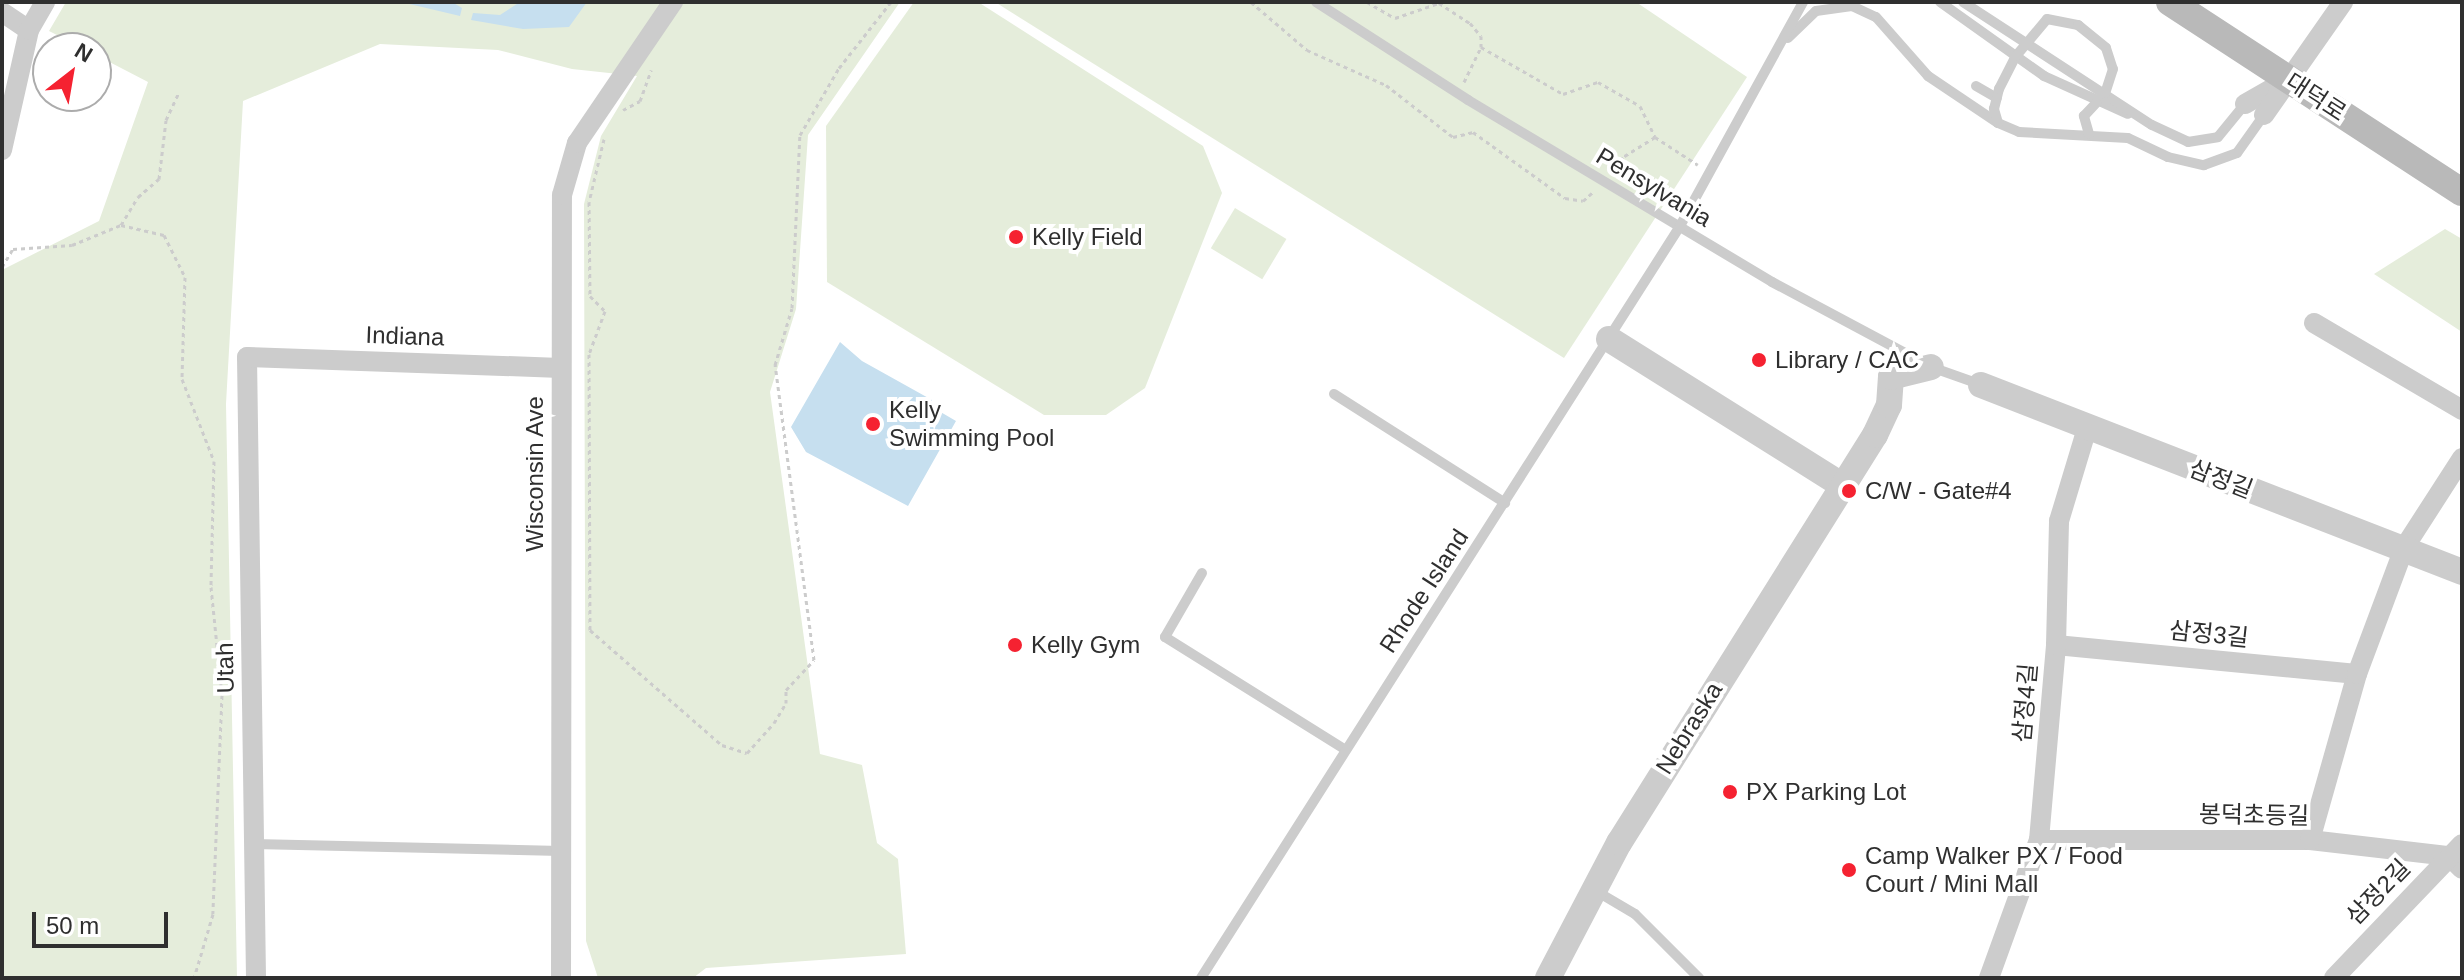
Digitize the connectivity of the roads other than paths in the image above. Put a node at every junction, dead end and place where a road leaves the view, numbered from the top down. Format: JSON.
{"nodes":[{"id":1,"x":45,"y":2,"type":"edge"},
{"id":2,"x":673,"y":2,"type":"edge"},
{"id":3,"x":1316,"y":2,"type":"edge"},
{"id":4,"x":1803,"y":2,"type":"edge"},
{"id":5,"x":1940,"y":2,"type":"edge"},
{"id":6,"x":1963,"y":2,"type":"edge"},
{"id":7,"x":2170,"y":2,"type":"edge"},
{"id":8,"x":2343,"y":2,"type":"edge"},
{"id":9,"x":2,"y":12,"type":"edge"},
{"id":10,"x":29,"y":30,"type":"junction"},
{"id":11,"x":1783,"y":42,"type":"junction"},
{"id":12,"x":2028,"y":43,"type":"junction"},
{"id":13,"x":2016,"y":56,"type":"junction"},
{"id":14,"x":2289,"y":79,"type":"junction"},
{"id":15,"x":1976,"y":86,"type":"dead end"},
{"id":16,"x":2105,"y":93,"type":"junction"},
{"id":17,"x":1997,"y":98,"type":"junction"},
{"id":18,"x":2096,"y":103,"type":"junction"},
{"id":19,"x":2245,"y":104,"type":"joint"},
{"id":20,"x":2264,"y":115,"type":"joint"},
{"id":21,"x":2145,"y":120,"type":"junction"},
{"id":22,"x":1998,"y":123,"type":"junction"},
{"id":23,"x":2157,"y":127,"type":"junction"},
{"id":24,"x":2089,"y":134,"type":"junction"},
{"id":25,"x":2147,"y":146,"type":"junction"},
{"id":26,"x":2,"y":150,"type":"edge"},
{"id":27,"x":2462,"y":192,"type":"edge"},
{"id":28,"x":1680,"y":226,"type":"junction"},
{"id":29,"x":2314,"y":323,"type":"dead end"},
{"id":30,"x":1609,"y":339,"type":"junction"},
{"id":31,"x":247,"y":357,"type":"joint"},
{"id":32,"x":1931,"y":367,"type":"junction"},
{"id":33,"x":561,"y":368,"type":"junction"},
{"id":34,"x":1981,"y":385,"type":"joint"},
{"id":35,"x":1334,"y":394,"type":"dead end"},
{"id":36,"x":2462,"y":410,"type":"edge"},
{"id":37,"x":2087,"y":428,"type":"junction"},
{"id":38,"x":2462,"y":458,"type":"edge"},
{"id":39,"x":1843,"y":486,"type":"junction"},
{"id":40,"x":1505,"y":503,"type":"junction"},
{"id":41,"x":2404,"y":548,"type":"junction"},
{"id":42,"x":2462,"y":572,"type":"edge"},
{"id":43,"x":1202,"y":573,"type":"dead end"},
{"id":44,"x":2056,"y":645,"type":"junction"},
{"id":45,"x":2357,"y":674,"type":"junction"},
{"id":46,"x":1346,"y":750,"type":"junction"},
{"id":47,"x":2039,"y":840,"type":"junction"},
{"id":48,"x":2310,"y":840,"type":"junction"},
{"id":49,"x":254,"y":844,"type":"junction"},
{"id":50,"x":561,"y":851,"type":"junction"},
{"id":51,"x":2458,"y":856,"type":"edge"},
{"id":52,"x":1594,"y":890,"type":"junction"},
{"id":53,"x":1995,"y":975,"type":"edge"},
{"id":54,"x":256,"y":978,"type":"edge"},
{"id":55,"x":561,"y":978,"type":"edge"},
{"id":56,"x":1201,"y":978,"type":"edge"},
{"id":57,"x":1548,"y":978,"type":"edge"},
{"id":58,"x":1699,"y":978,"type":"edge"},
{"id":59,"x":2334,"y":978,"type":"edge"}],
"edges":[{"from":1,"to":10,"type":"street"},
{"from":2,"to":33,"type":"street","name":"Wisconsin Ave"},
{"from":3,"to":28,"type":"lane","name":"Pensylvania"},
{"from":4,"to":11,"type":"lane","name":"Rhode Island"},
{"from":5,"to":13,"type":"lane"},
{"from":6,"to":12,"type":"lane"},
{"from":7,"to":14,"type":"main road","name":"대덕로"},
{"from":8,"to":14,"type":"street"},
{"from":9,"to":10,"type":"street"},
{"from":10,"to":26,"type":"street"},
{"from":11,"to":22,"type":"lane"},
{"from":11,"to":28,"type":"lane","name":"Rhode Island"},
{"from":12,"to":13,"type":"lane"},
{"from":12,"to":16,"type":"lane"},
{"from":12,"to":16,"type":"lane"},
{"from":13,"to":17,"type":"lane"},
{"from":13,"to":18,"type":"lane"},
{"from":14,"to":19,"type":"street"},
{"from":14,"to":20,"type":"street"},
{"from":14,"to":27,"type":"main road","name":"대덕로"},
{"from":15,"to":17,"type":"lane"},
{"from":16,"to":21,"type":"lane"},
{"from":17,"to":22,"type":"lane"},
{"from":18,"to":21,"type":"lane"},
{"from":18,"to":24,"type":"lane"},
{"from":19,"to":23,"type":"lane"},
{"from":20,"to":25,"type":"lane"},
{"from":21,"to":23,"type":"lane"},
{"from":22,"to":24,"type":"lane"},
{"from":23,"to":25,"type":"lane"},
{"from":24,"to":25,"type":"lane"},
{"from":28,"to":30,"type":"lane","name":"Rhode Island"},
{"from":28,"to":32,"type":"lane","name":"Pensylvania"},
{"from":29,"to":36,"type":"street"},
{"from":30,"to":39,"type":"street"},
{"from":30,"to":40,"type":"lane","name":"Rhode Island"},
{"from":31,"to":33,"type":"street","name":"Indiana"},
{"from":31,"to":49,"type":"street","name":"Utah"},
{"from":32,"to":34,"type":"lane","name":"Pensylvania"},
{"from":32,"to":39,"type":"street","name":"Nebraska"},
{"from":33,"to":50,"type":"street","name":"Wisconsin Ave"},
{"from":34,"to":37,"type":"street","name":"삼정길"},
{"from":35,"to":40,"type":"lane"},
{"from":37,"to":41,"type":"street","name":"삼정길"},
{"from":37,"to":44,"type":"street","name":"삼정4길"},
{"from":38,"to":41,"type":"street"},
{"from":39,"to":52,"type":"street","name":"Nebraska"},
{"from":40,"to":46,"type":"lane","name":"Rhode Island"},
{"from":41,"to":42,"type":"street","name":"삼정길"},
{"from":41,"to":45,"type":"street"},
{"from":43,"to":46,"type":"lane"},
{"from":44,"to":45,"type":"street","name":"삼정3길"},
{"from":44,"to":47,"type":"street","name":"삼정4길"},
{"from":45,"to":48,"type":"street"},
{"from":46,"to":56,"type":"lane","name":"Rhode Island"},
{"from":47,"to":48,"type":"street","name":"봉덕초등길"},
{"from":47,"to":53,"type":"street","name":"삼정4길"},
{"from":48,"to":51,"type":"street","name":"봉덕초등길"},
{"from":49,"to":50,"type":"lane"},
{"from":49,"to":54,"type":"street","name":"Utah"},
{"from":50,"to":55,"type":"street","name":"Wisconsin Ave"},
{"from":51,"to":59,"type":"street","name":"삼정2길"},
{"from":52,"to":57,"type":"street","name":"Nebraska"},
{"from":52,"to":58,"type":"lane"}]}
